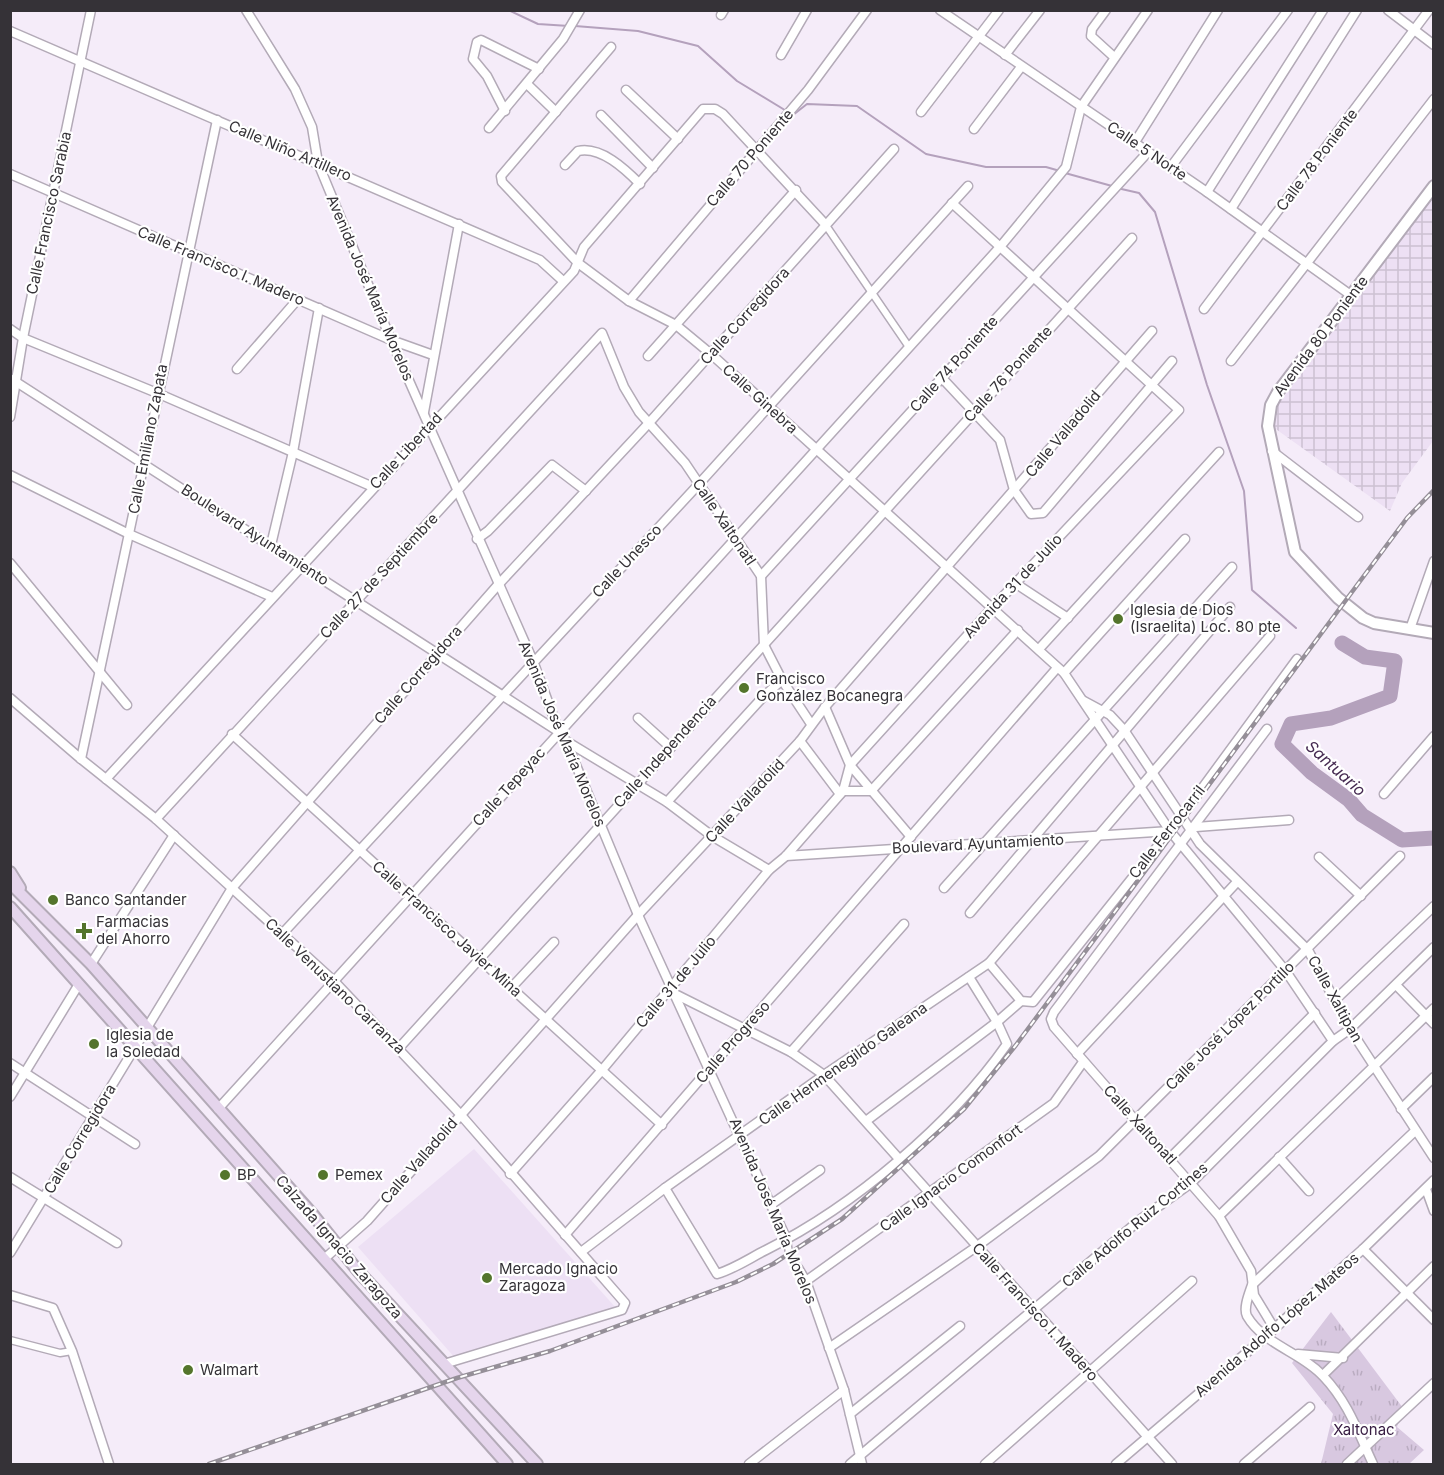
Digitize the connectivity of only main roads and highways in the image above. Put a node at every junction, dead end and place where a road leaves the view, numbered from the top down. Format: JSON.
{"nodes":[{"id":1,"x":10,"y":872,"type":"edge"},
{"id":2,"x":10,"y":883,"type":"edge"},
{"id":3,"x":24,"y":893,"type":"junction"},
{"id":4,"x":11,"y":907,"type":"edge"},
{"id":5,"x":327,"y":1262,"type":"junction"},
{"id":6,"x":358,"y":1271,"type":"junction"},
{"id":7,"x":507,"y":1464,"type":"edge"},
{"id":8,"x":537,"y":1464,"type":"edge"}],
"edges":[{"from":1,"to":3,"type":"main road","name":"Calzada Ignacio Zaragoza"},
{"from":2,"to":3,"type":"main road","name":"Calzada Ignacio Zaragoza"},
{"from":3,"to":6,"type":"main road","name":"Calzada Ignacio Zaragoza"},
{"from":4,"to":5,"type":"main road","name":"Calzada Ignacio Zaragoza"},
{"from":5,"to":6,"type":"main road"},
{"from":5,"to":7,"type":"main road","name":"Calzada Ignacio Zaragoza"},
{"from":6,"to":8,"type":"main road","name":"Calzada Ignacio Zaragoza"}]}
